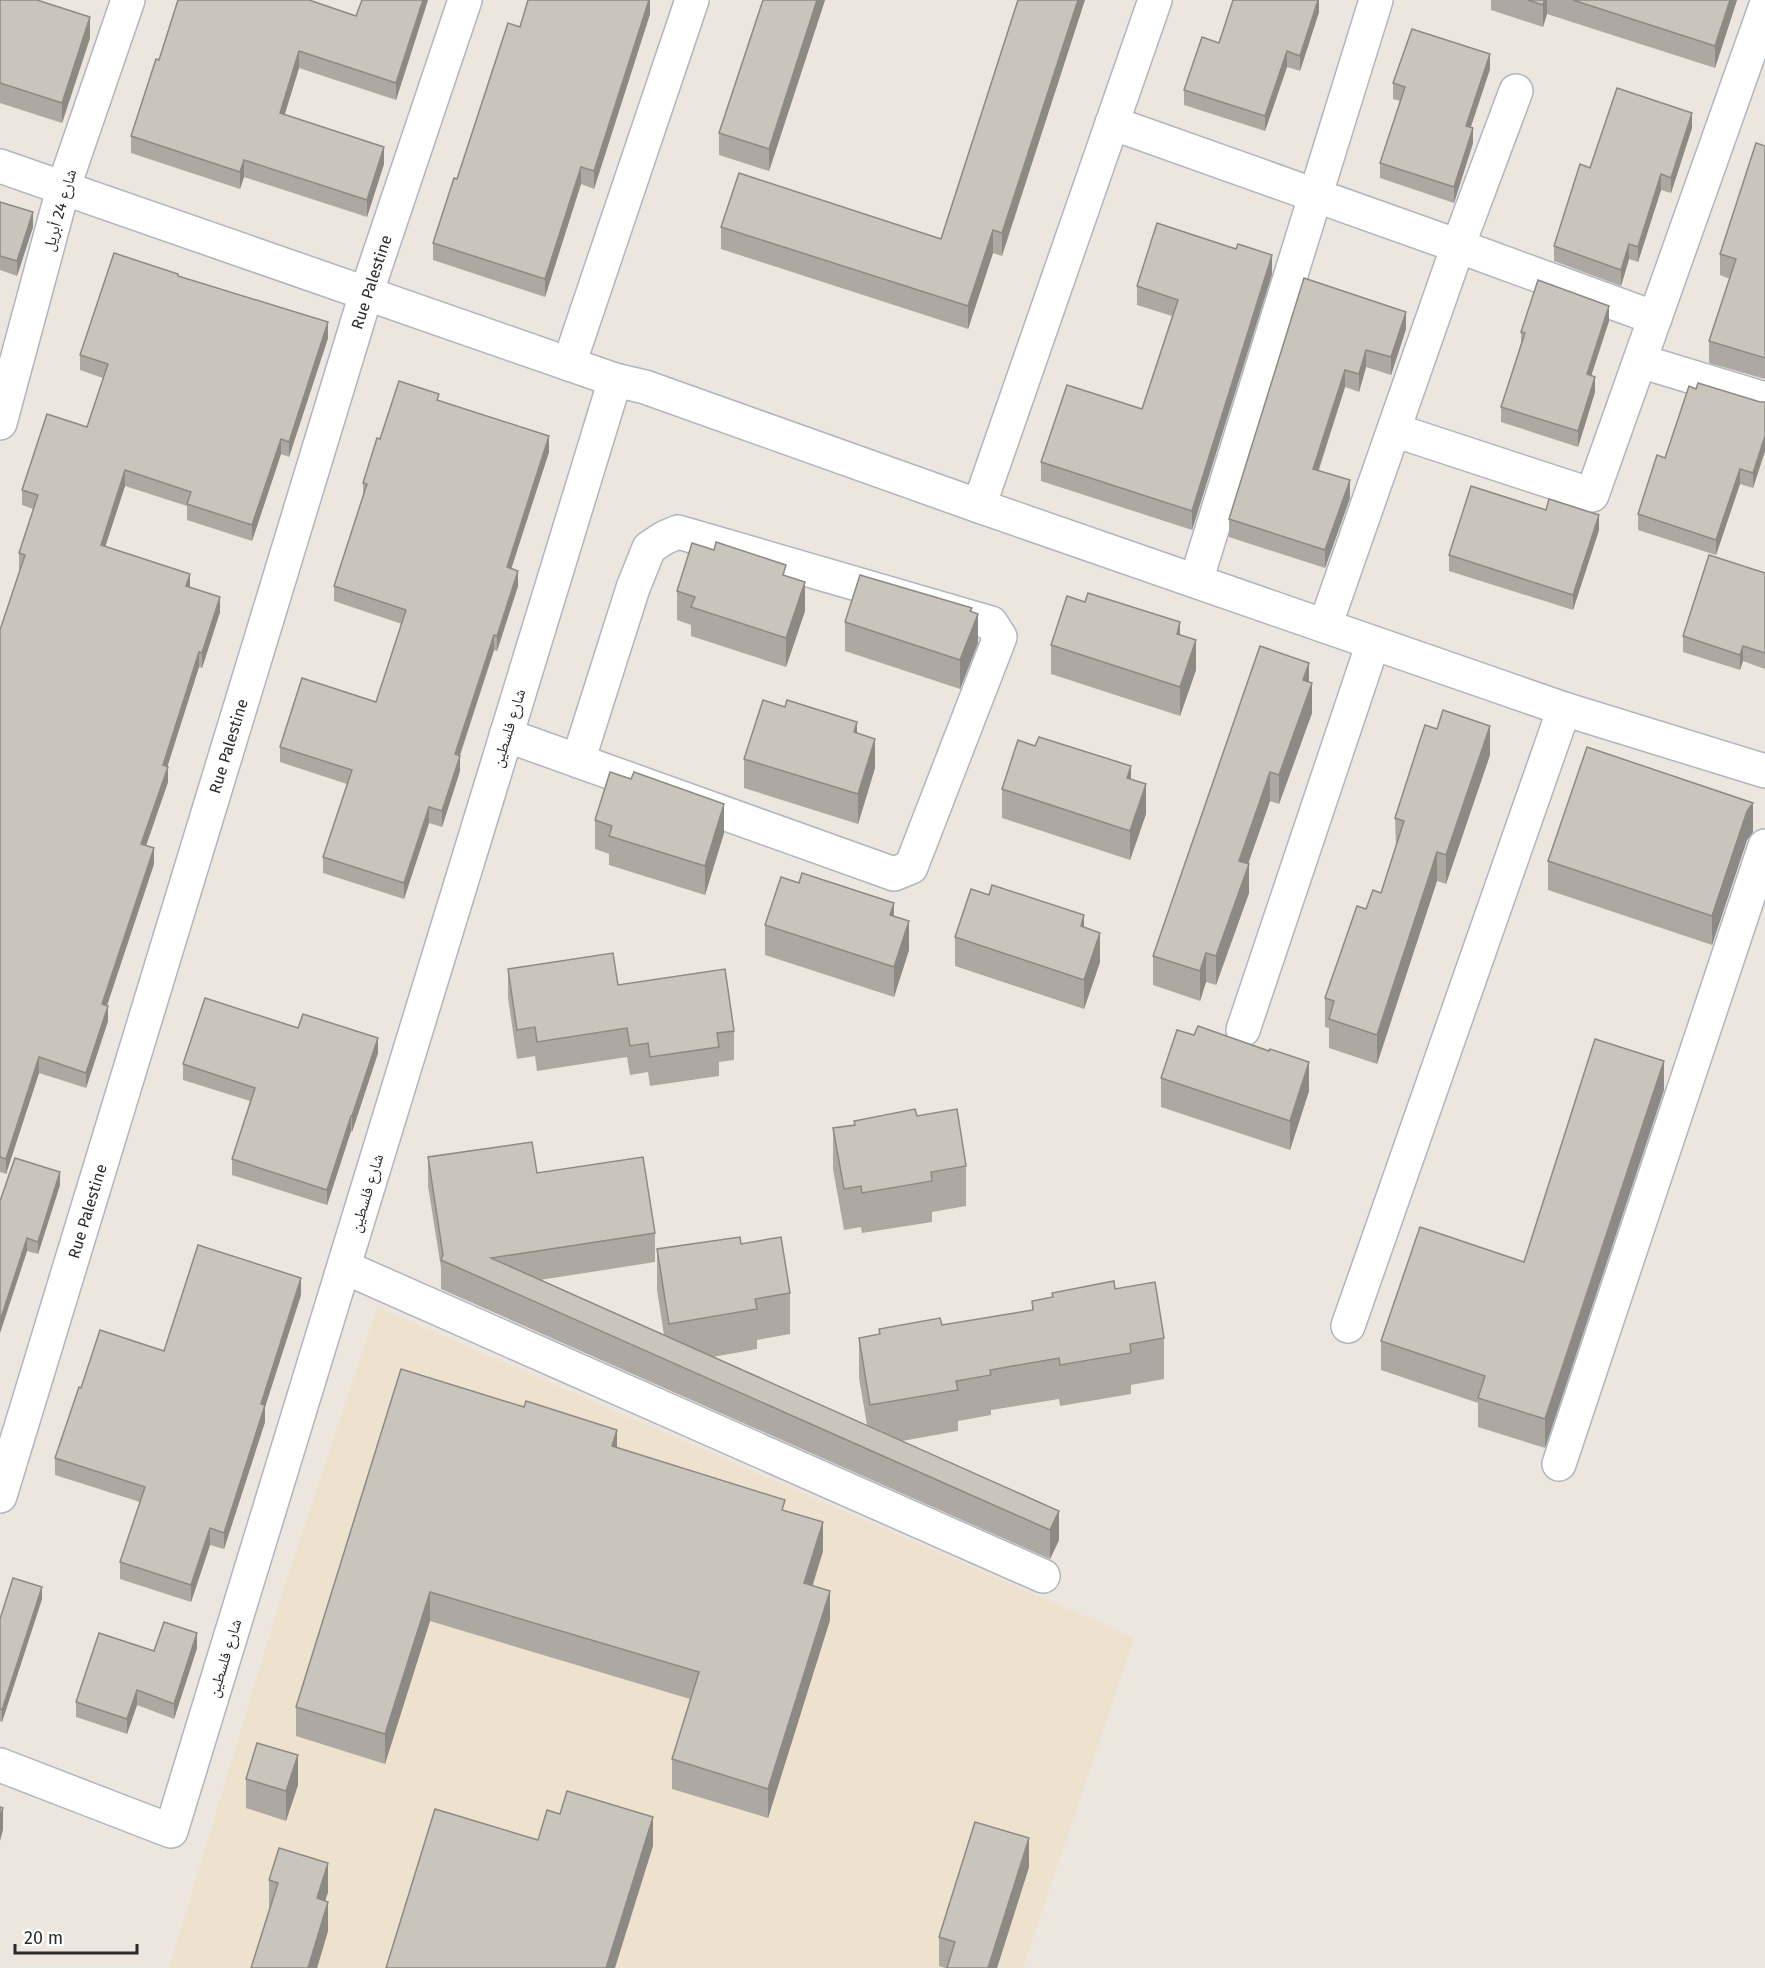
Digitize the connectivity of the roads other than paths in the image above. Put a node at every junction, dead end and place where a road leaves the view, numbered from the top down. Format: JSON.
{"nodes":[{"id":1,"x":128,"y":0,"type":"edge"},
{"id":2,"x":465,"y":0,"type":"edge"},
{"id":3,"x":692,"y":0,"type":"edge"},
{"id":4,"x":1155,"y":0,"type":"edge"},
{"id":5,"x":1376,"y":0,"type":"edge"},
{"id":6,"x":1765,"y":8,"type":"edge"},
{"id":7,"x":1516,"y":91,"type":"dead end"},
{"id":8,"x":1112,"y":123,"type":"junction"},
{"id":9,"x":0,"y":166,"type":"edge"},
{"id":10,"x":63,"y":189,"type":"junction"},
{"id":11,"x":1315,"y":194,"type":"junction"},
{"id":12,"x":1458,"y":246,"type":"junction"},
{"id":13,"x":366,"y":294,"type":"junction"},
{"id":14,"x":1655,"y":318,"type":"junction"},
{"id":15,"x":1640,"y":362,"type":"junction"},
{"id":16,"x":569,"y":364,"type":"junction"},
{"id":17,"x":615,"y":380,"type":"junction"},
{"id":18,"x":1765,"y":399,"type":"edge"},
{"id":19,"x":1,"y":420,"type":"edge"},
{"id":20,"x":1394,"y":430,"type":"junction"},
{"id":21,"x":979,"y":506,"type":"junction"},
{"id":22,"x":1196,"y":581,"type":"junction"},
{"id":23,"x":1325,"y":626,"type":"junction"},
{"id":24,"x":1373,"y":643,"type":"junction"},
{"id":25,"x":1564,"y":710,"type":"junction"},
{"id":26,"x":506,"y":735,"type":"junction"},
{"id":27,"x":578,"y":761,"type":"junction"},
{"id":28,"x":1765,"y":771,"type":"edge"},
{"id":29,"x":1765,"y":846,"type":"edge"},
{"id":30,"x":1243,"y":1030,"type":"dead end"},
{"id":31,"x":344,"y":1268,"type":"junction"},
{"id":32,"x":1348,"y":1326,"type":"dead end"},
{"id":33,"x":1559,"y":1464,"type":"dead end"},
{"id":34,"x":0,"y":1496,"type":"edge"},
{"id":35,"x":1043,"y":1576,"type":"dead end"},
{"id":36,"x":0,"y":1765,"type":"edge"}],
"edges":[{"from":1,"to":10,"type":"street","name":"شارع 24 أبريل"},
{"from":2,"to":13,"type":"street","name":"Rue Palestine"},
{"from":3,"to":16,"type":"street"},
{"from":4,"to":8,"type":"street"},
{"from":5,"to":11,"type":"street"},
{"from":6,"to":14,"type":"street"},
{"from":7,"to":12,"type":"street"},
{"from":8,"to":11,"type":"street"},
{"from":8,"to":21,"type":"street"},
{"from":9,"to":10,"type":"street"},
{"from":10,"to":13,"type":"street"},
{"from":10,"to":19,"type":"street","name":"شارع 24 أبريل"},
{"from":11,"to":12,"type":"street"},
{"from":11,"to":22,"type":"street"},
{"from":12,"to":14,"type":"street"},
{"from":12,"to":20,"type":"street"},
{"from":13,"to":16,"type":"street"},
{"from":13,"to":34,"type":"street","name":"Rue Palestine"},
{"from":14,"to":15,"type":"street"},
{"from":15,"to":18,"type":"street"},
{"from":15,"to":20,"type":"street"},
{"from":16,"to":17,"type":"street"},
{"from":17,"to":21,"type":"street"},
{"from":17,"to":26,"type":"street","name":"شارع فلسطين"},
{"from":20,"to":23,"type":"street"},
{"from":21,"to":22,"type":"street"},
{"from":22,"to":23,"type":"street"},
{"from":23,"to":24,"type":"street"},
{"from":24,"to":25,"type":"street"},
{"from":24,"to":30,"type":"street"},
{"from":25,"to":28,"type":"street"},
{"from":25,"to":32,"type":"street"},
{"from":26,"to":27,"type":"street"},
{"from":26,"to":31,"type":"street","name":"شارع فلسطين"},
{"from":27,"to":27,"type":"street"},
{"from":29,"to":33,"type":"street"},
{"from":31,"to":35,"type":"street"},
{"from":31,"to":36,"type":"street","name":"شارع فلسطين"}]}
